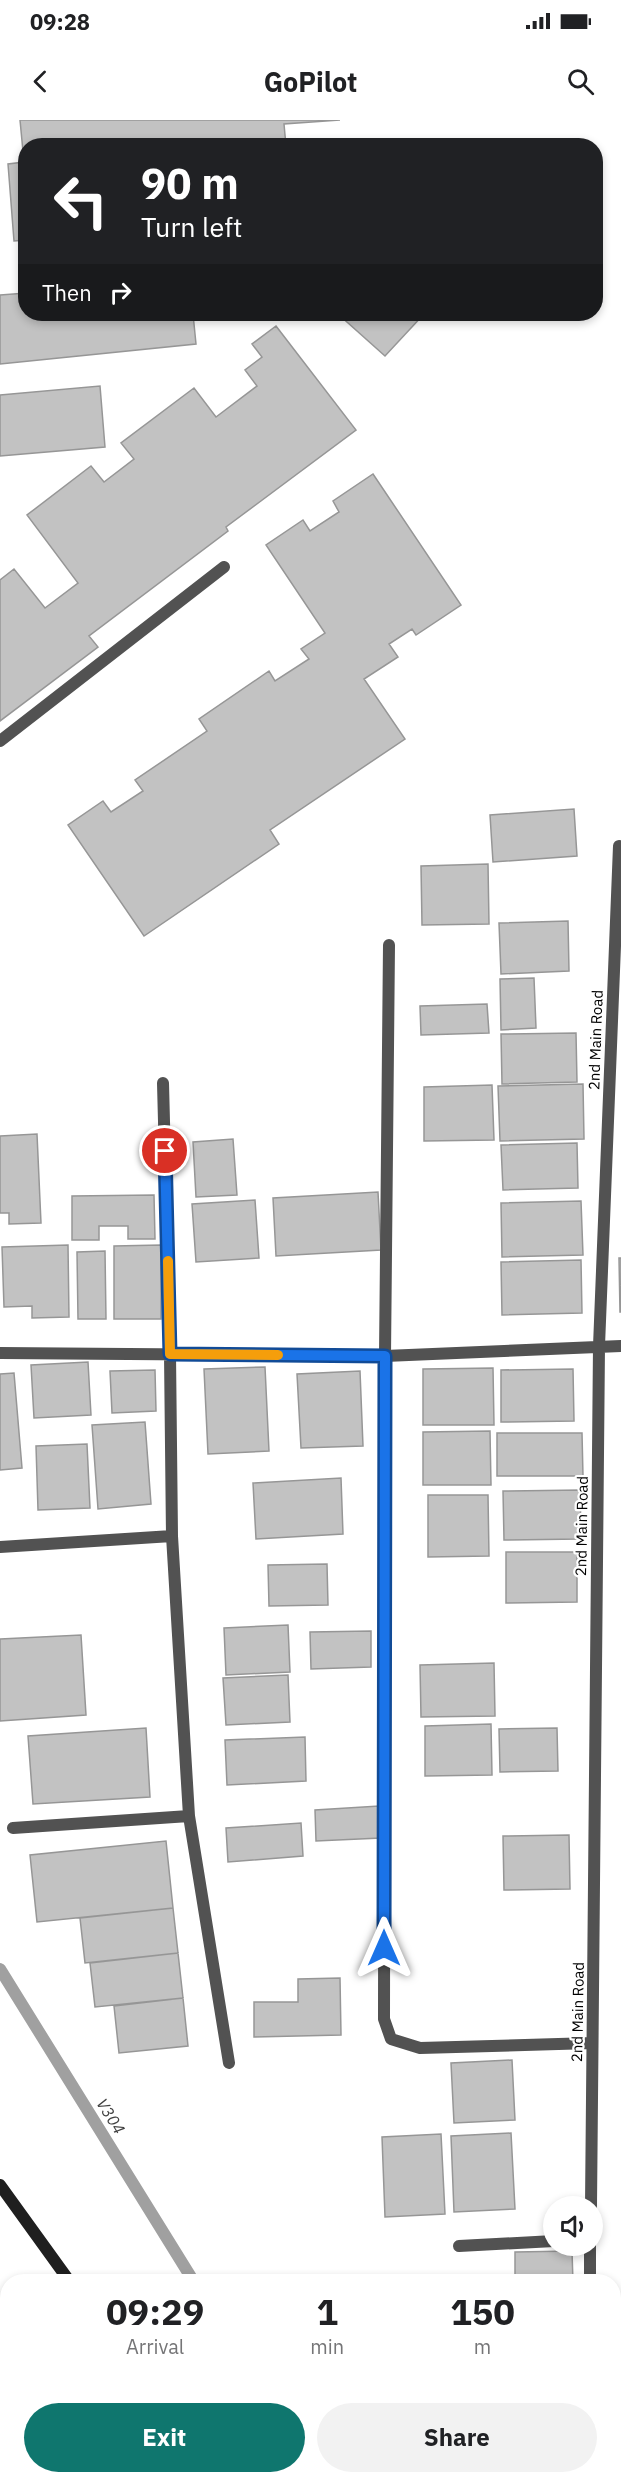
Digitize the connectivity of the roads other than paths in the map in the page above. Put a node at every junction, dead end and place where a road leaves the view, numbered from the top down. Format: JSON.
{"nodes":[{"id":1,"x":224,"y":567,"type":"dead end"},
{"id":2,"x":0,"y":741,"type":"edge"},
{"id":3,"x":619,"y":846,"type":"dead end"},
{"id":4,"x":389,"y":945,"type":"dead end"},
{"id":5,"x":163,"y":1083,"type":"dead end"},
{"id":6,"x":599,"y":1346,"type":"junction"},
{"id":7,"x":621,"y":1346,"type":"edge"},
{"id":8,"x":0,"y":1353,"type":"edge"},
{"id":9,"x":170,"y":1354,"type":"junction"},
{"id":10,"x":385,"y":1356,"type":"junction"},
{"id":11,"x":172,"y":1536,"type":"junction"},
{"id":12,"x":0,"y":1547,"type":"edge"},
{"id":13,"x":189,"y":1816,"type":"junction"},
{"id":14,"x":13,"y":1828,"type":"dead end"},
{"id":15,"x":592,"y":2043,"type":"junction"},
{"id":16,"x":229,"y":2063,"type":"dead end"},
{"id":17,"x":0,"y":2185,"type":"edge"},
{"id":18,"x":591,"y":2196,"type":"edge"},
{"id":19,"x":543,"y":2242,"type":"edge"},
{"id":20,"x":459,"y":2246,"type":"dead end"},
{"id":21,"x":590,"y":2256,"type":"edge"},
{"id":22,"x":64,"y":2274,"type":"edge"},
{"id":23,"x":590,"y":2274,"type":"edge"}],
"edges":[{"from":1,"to":2,"type":"street"},
{"from":3,"to":6,"type":"street","name":"2nd Main Road"},
{"from":4,"to":10,"type":"street"},
{"from":5,"to":9,"type":"street"},
{"from":6,"to":7,"type":"street"},
{"from":6,"to":10,"type":"street"},
{"from":6,"to":15,"type":"street","name":"2nd Main Road"},
{"from":8,"to":9,"type":"street"},
{"from":9,"to":10,"type":"street"},
{"from":9,"to":11,"type":"street"},
{"from":10,"to":15,"type":"street"},
{"from":11,"to":12,"type":"street"},
{"from":11,"to":13,"type":"street"},
{"from":13,"to":14,"type":"street"},
{"from":13,"to":16,"type":"street"},
{"from":15,"to":18,"type":"street","name":"2nd Main Road"},
{"from":17,"to":22,"type":"street"},
{"from":19,"to":20,"type":"street"},
{"from":21,"to":23,"type":"street"}]}
